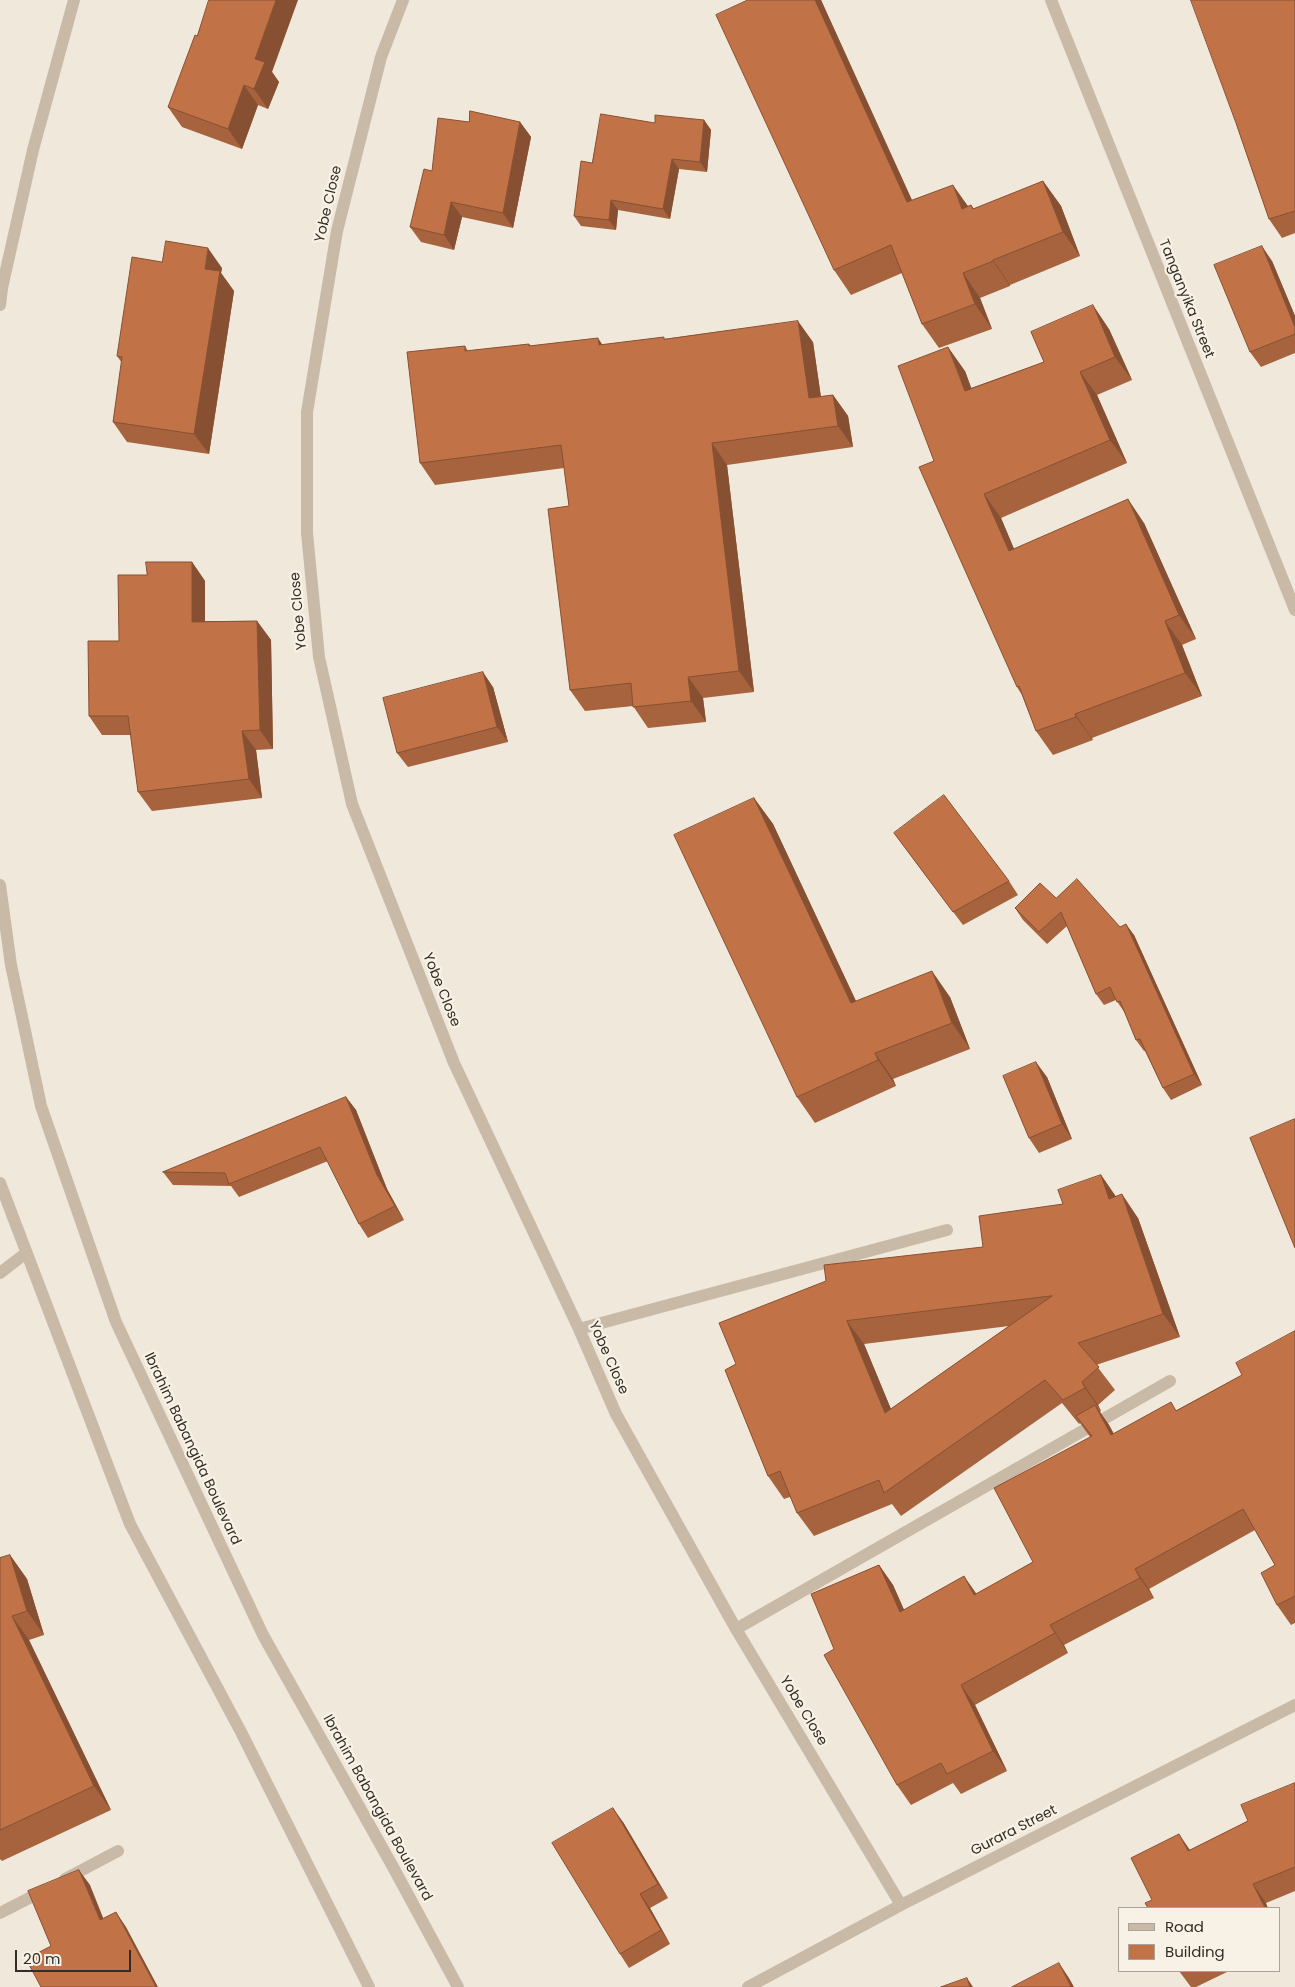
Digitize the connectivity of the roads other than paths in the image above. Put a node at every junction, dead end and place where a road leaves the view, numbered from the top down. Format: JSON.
{"nodes":[{"id":1,"x":74,"y":0,"type":"edge"},
{"id":2,"x":403,"y":0,"type":"edge"},
{"id":3,"x":1050,"y":0,"type":"edge"},
{"id":4,"x":0,"y":305,"type":"edge"},
{"id":5,"x":1295,"y":610,"type":"edge"},
{"id":6,"x":0,"y":886,"type":"edge"},
{"id":7,"x":0,"y":1183,"type":"edge"},
{"id":8,"x":947,"y":1230,"type":"dead end"},
{"id":9,"x":26,"y":1253,"type":"junction"},
{"id":10,"x":0,"y":1273,"type":"edge"},
{"id":11,"x":579,"y":1329,"type":"junction"},
{"id":12,"x":1170,"y":1381,"type":"dead end"},
{"id":13,"x":736,"y":1629,"type":"junction"},
{"id":14,"x":1295,"y":1706,"type":"edge"},
{"id":15,"x":118,"y":1852,"type":"dead end"},
{"id":16,"x":901,"y":1905,"type":"junction"},
{"id":17,"x":0,"y":1913,"type":"edge"},
{"id":18,"x":369,"y":1987,"type":"edge"},
{"id":19,"x":458,"y":1987,"type":"edge"},
{"id":20,"x":748,"y":1987,"type":"edge"}],
"edges":[{"from":1,"to":4,"type":"street"},
{"from":2,"to":11,"type":"street","name":"Yobe Close"},
{"from":3,"to":5,"type":"street","name":"Tanganyika Street"},
{"from":6,"to":19,"type":"street","name":"Ibrahim Babangida Boulevard"},
{"from":7,"to":9,"type":"street"},
{"from":8,"to":11,"type":"street"},
{"from":9,"to":10,"type":"street"},
{"from":9,"to":18,"type":"street"},
{"from":11,"to":13,"type":"street","name":"Yobe Close"},
{"from":12,"to":13,"type":"street"},
{"from":13,"to":16,"type":"street","name":"Yobe Close"},
{"from":14,"to":16,"type":"street","name":"Gurara Street"},
{"from":15,"to":17,"type":"street"},
{"from":16,"to":20,"type":"street","name":"Gurara Street"}]}
